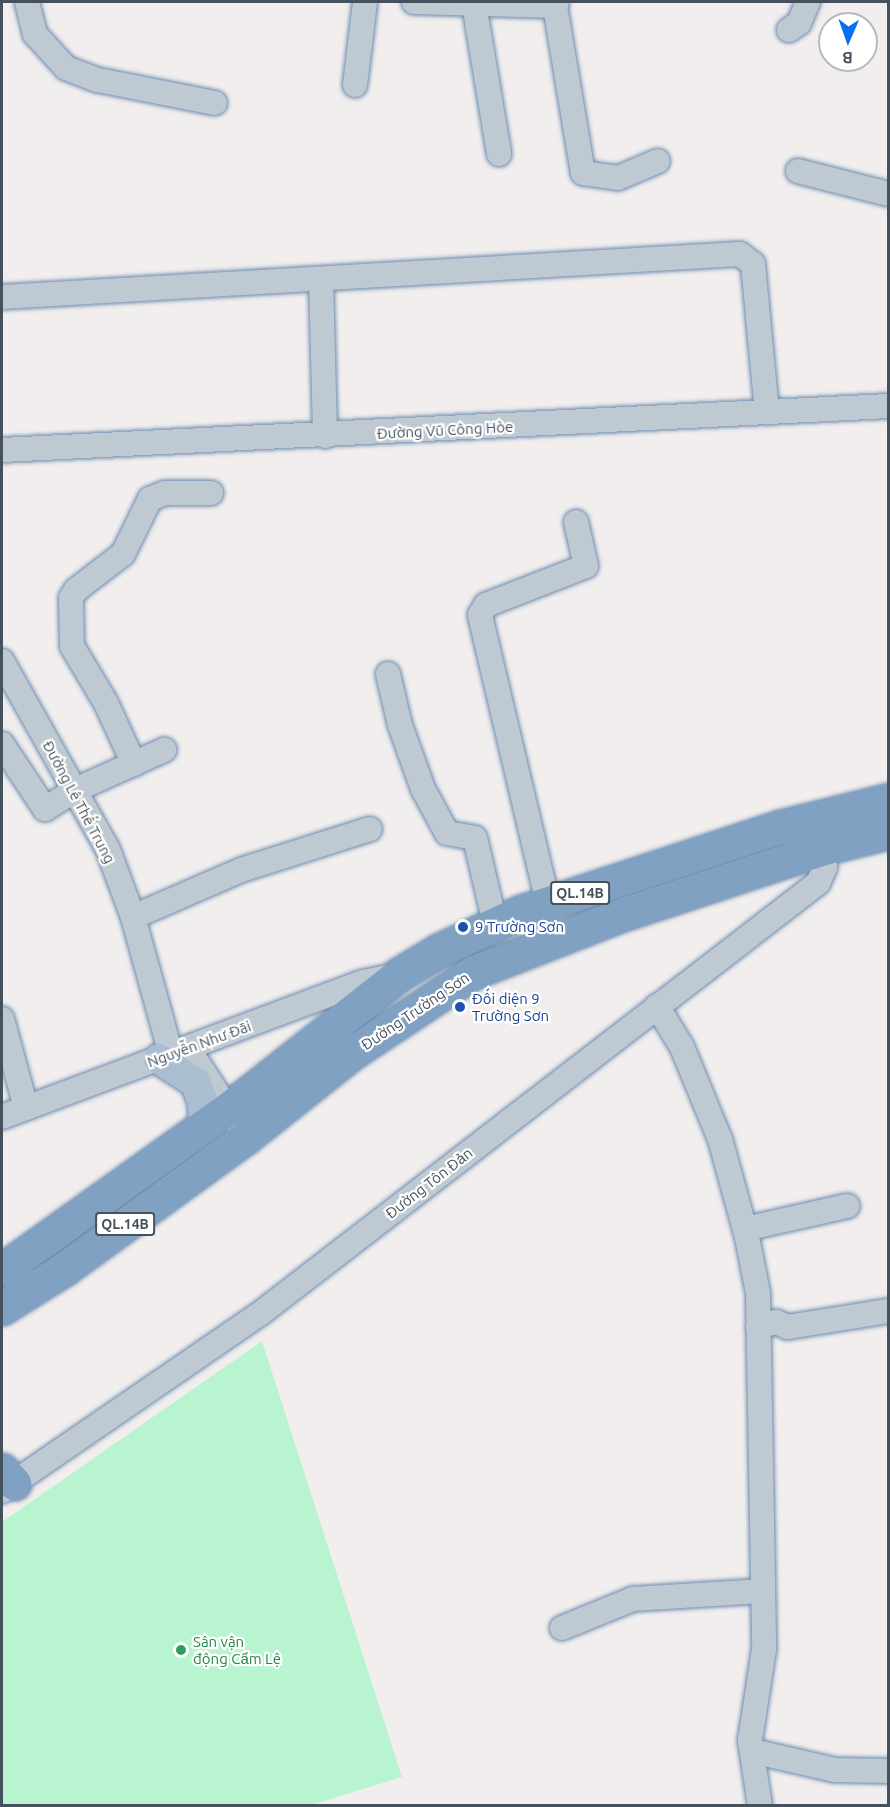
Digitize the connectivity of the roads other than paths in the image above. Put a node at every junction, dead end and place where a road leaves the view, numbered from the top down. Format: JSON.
{"nodes":[{"id":1,"x":27,"y":2,"type":"edge"},
{"id":2,"x":365,"y":2,"type":"edge"},
{"id":3,"x":414,"y":2,"type":"edge"},
{"id":4,"x":808,"y":2,"type":"edge"},
{"id":5,"x":474,"y":4,"type":"junction"},
{"id":6,"x":556,"y":4,"type":"edge"},
{"id":7,"x":789,"y":30,"type":"dead end"},
{"id":8,"x":356,"y":85,"type":"dead end"},
{"id":9,"x":215,"y":103,"type":"dead end"},
{"id":10,"x":499,"y":154,"type":"dead end"},
{"id":11,"x":658,"y":161,"type":"dead end"},
{"id":12,"x":798,"y":171,"type":"dead end"},
{"id":13,"x":888,"y":194,"type":"edge"},
{"id":14,"x":321,"y":279,"type":"junction"},
{"id":15,"x":2,"y":297,"type":"edge"},
{"id":16,"x":888,"y":406,"type":"edge"},
{"id":17,"x":767,"y":412,"type":"junction"},
{"id":18,"x":324,"y":436,"type":"junction"},
{"id":19,"x":2,"y":450,"type":"edge"},
{"id":20,"x":212,"y":493,"type":"dead end"},
{"id":21,"x":576,"y":522,"type":"dead end"},
{"id":22,"x":2,"y":661,"type":"edge"},
{"id":23,"x":388,"y":674,"type":"dead end"},
{"id":24,"x":2,"y":744,"type":"edge"},
{"id":25,"x":164,"y":750,"type":"dead end"},
{"id":26,"x":134,"y":764,"type":"junction"},
{"id":27,"x":75,"y":790,"type":"junction"},
{"id":28,"x":888,"y":800,"type":"edge"},
{"id":29,"x":370,"y":829,"type":"dead end"},
{"id":30,"x":888,"y":832,"type":"edge"},
{"id":31,"x":824,"y":848,"type":"junction"},
{"id":32,"x":548,"y":903,"type":"junction"},
{"id":33,"x":133,"y":916,"type":"junction"},
{"id":34,"x":495,"y":923,"type":"junction"},
{"id":35,"x":398,"y":975,"type":"junction"},
{"id":36,"x":657,"y":1006,"type":"junction"},
{"id":37,"x":2,"y":1019,"type":"edge"},
{"id":38,"x":173,"y":1054,"type":"junction"},
{"id":39,"x":26,"y":1108,"type":"junction"},
{"id":40,"x":2,"y":1117,"type":"edge"},
{"id":41,"x":216,"y":1118,"type":"junction"},
{"id":42,"x":246,"y":1137,"type":"junction"},
{"id":43,"x":847,"y":1206,"type":"dead end"},
{"id":44,"x":745,"y":1229,"type":"junction"},
{"id":45,"x":2,"y":1270,"type":"edge"},
{"id":46,"x":2,"y":1308,"type":"edge"},
{"id":47,"x":888,"y":1311,"type":"edge"},
{"id":48,"x":758,"y":1327,"type":"junction"},
{"id":49,"x":6,"y":1481,"type":"edge"},
{"id":50,"x":763,"y":1591,"type":"junction"},
{"id":51,"x":562,"y":1628,"type":"dead end"},
{"id":52,"x":752,"y":1751,"type":"junction"},
{"id":53,"x":888,"y":1771,"type":"edge"},
{"id":54,"x":760,"y":1806,"type":"edge"}],
"edges":[{"from":1,"to":9,"type":"street"},
{"from":2,"to":8,"type":"street"},
{"from":3,"to":5,"type":"street"},
{"from":4,"to":7,"type":"street"},
{"from":5,"to":6,"type":"street"},
{"from":5,"to":10,"type":"street"},
{"from":6,"to":11,"type":"street"},
{"from":12,"to":13,"type":"street"},
{"from":14,"to":15,"type":"street"},
{"from":14,"to":17,"type":"street"},
{"from":14,"to":18,"type":"street"},
{"from":16,"to":17,"type":"street","name":"Đường Vũ Công Hòe"},
{"from":17,"to":18,"type":"street","name":"Đường Vũ Công Hòe"},
{"from":18,"to":19,"type":"street","name":"Đường Vũ Công Hòe"},
{"from":20,"to":26,"type":"street"},
{"from":21,"to":32,"type":"street"},
{"from":22,"to":27,"type":"street","name":"Đường Lê Thế Trung"},
{"from":23,"to":34,"type":"street"},
{"from":24,"to":27,"type":"street"},
{"from":25,"to":26,"type":"street"},
{"from":26,"to":27,"type":"street"},
{"from":27,"to":33,"type":"street","name":"Đường Lê Thế Trung"},
{"from":28,"to":32,"type":"highway","number":"QL.14B"},
{"from":29,"to":33,"type":"street"},
{"from":30,"to":31,"type":"highway","name":"Đường Trường Sơn","number":"QL.14B"},
{"from":31,"to":36,"type":"street","name":"Đường Tôn Đản"},
{"from":31,"to":42,"type":"highway","name":"Đường Trường Sơn","number":"QL.14B"},
{"from":32,"to":34,"type":"highway","number":"QL.14B"},
{"from":33,"to":38,"type":"street","name":"Đường Lê Thế Trung"},
{"from":34,"to":35,"type":"highway","number":"QL.14B"},
{"from":35,"to":38,"type":"street","name":"Nguyễn Như Đãi"},
{"from":35,"to":41,"type":"highway","number":"QL.14B"},
{"from":36,"to":44,"type":"street"},
{"from":36,"to":49,"type":"street","name":"Đường Tôn Đản"},
{"from":37,"to":39,"type":"street"},
{"from":38,"to":39,"type":"street","name":"Nguyễn Như Đãi"},
{"from":38,"to":41,"type":"main road"},
{"from":39,"to":40,"type":"street","name":"Nguyễn Như Đãi"},
{"from":41,"to":42,"type":"street"},
{"from":41,"to":45,"type":"highway","number":"QL.14B"},
{"from":42,"to":46,"type":"highway","name":"Đường Trường Sơn","number":"QL.14B"},
{"from":43,"to":44,"type":"street"},
{"from":44,"to":48,"type":"street"},
{"from":47,"to":48,"type":"street"},
{"from":48,"to":50,"type":"street"},
{"from":50,"to":51,"type":"street"},
{"from":50,"to":52,"type":"street"},
{"from":52,"to":53,"type":"street"},
{"from":52,"to":54,"type":"street"}]}
